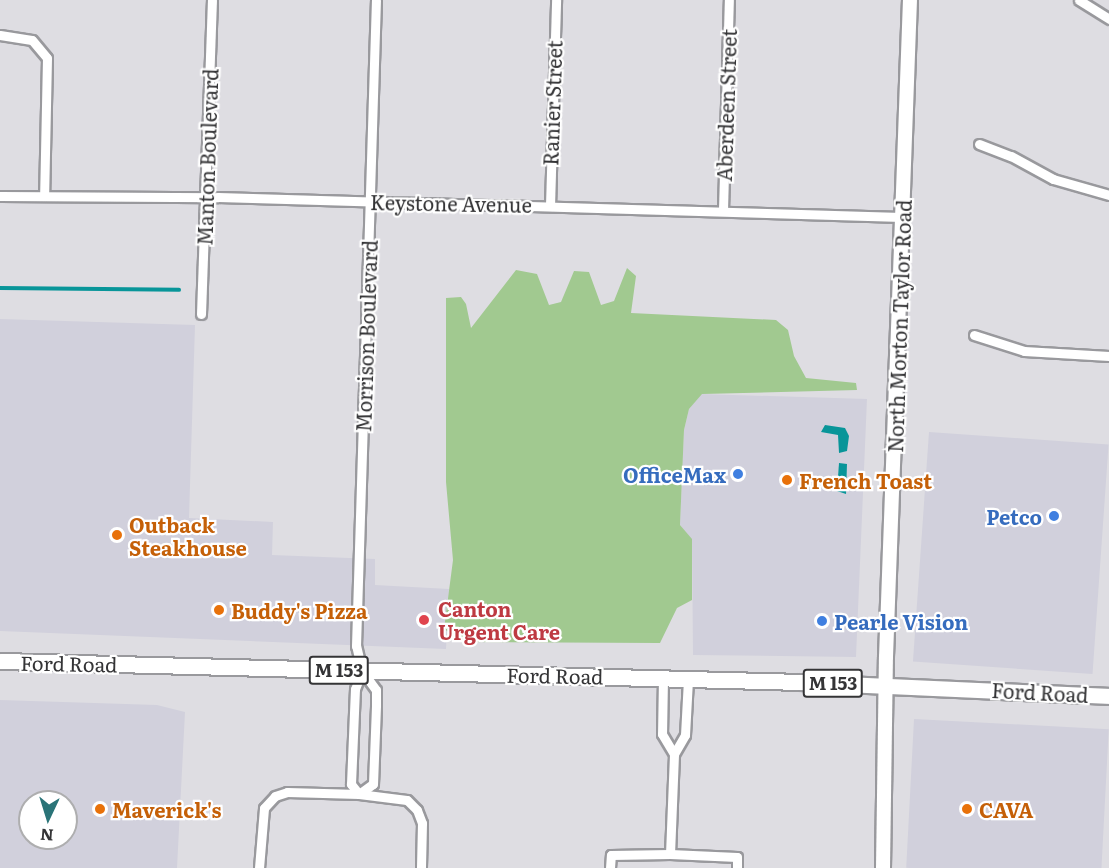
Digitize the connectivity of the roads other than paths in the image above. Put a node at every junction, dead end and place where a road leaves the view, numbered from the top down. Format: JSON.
{"nodes":[{"id":1,"x":212,"y":0,"type":"edge"},
{"id":2,"x":376,"y":0,"type":"edge"},
{"id":3,"x":556,"y":0,"type":"edge"},
{"id":4,"x":729,"y":0,"type":"edge"},
{"id":5,"x":910,"y":0,"type":"edge"},
{"id":6,"x":1079,"y":0,"type":"edge"},
{"id":7,"x":1109,"y":19,"type":"edge"},
{"id":8,"x":0,"y":34,"type":"edge"},
{"id":9,"x":979,"y":144,"type":"dead end"},
{"id":10,"x":1109,"y":195,"type":"edge"},
{"id":11,"x":0,"y":196,"type":"edge"},
{"id":12,"x":44,"y":196,"type":"junction"},
{"id":13,"x":205,"y":197,"type":"junction"},
{"id":14,"x":370,"y":201,"type":"junction"},
{"id":15,"x":550,"y":206,"type":"junction"},
{"id":16,"x":723,"y":210,"type":"junction"},
{"id":17,"x":902,"y":217,"type":"junction"},
{"id":18,"x":201,"y":314,"type":"dead end"},
{"id":19,"x":974,"y":335,"type":"dead end"},
{"id":20,"x":1109,"y":356,"type":"edge"},
{"id":21,"x":0,"y":661,"type":"edge"},
{"id":22,"x":362,"y":670,"type":"junction"},
{"id":23,"x":663,"y":678,"type":"junction"},
{"id":24,"x":688,"y":679,"type":"junction"},
{"id":25,"x":886,"y":685,"type":"junction"},
{"id":26,"x":1109,"y":696,"type":"edge"},
{"id":27,"x":674,"y":754,"type":"junction"},
{"id":28,"x":359,"y":794,"type":"junction"},
{"id":29,"x":670,"y":854,"type":"junction"},
{"id":30,"x":259,"y":868,"type":"edge"},
{"id":31,"x":421,"y":868,"type":"edge"},
{"id":32,"x":610,"y":868,"type":"edge"},
{"id":33,"x":737,"y":868,"type":"edge"},
{"id":34,"x":883,"y":868,"type":"edge"}],
"edges":[{"from":1,"to":13,"type":"street","name":"Manton Boulevard"},
{"from":2,"to":14,"type":"street","name":"Morrison Boulevard"},
{"from":3,"to":15,"type":"street","name":"Ranier Street"},
{"from":4,"to":16,"type":"street","name":"Aberdeen Street"},
{"from":5,"to":17,"type":"street","name":"North Morton Taylor Road"},
{"from":6,"to":7,"type":"street"},
{"from":8,"to":12,"type":"street"},
{"from":9,"to":10,"type":"street"},
{"from":11,"to":12,"type":"street","name":"Keystone Avenue"},
{"from":12,"to":13,"type":"street","name":"Keystone Avenue"},
{"from":13,"to":14,"type":"street","name":"Keystone Avenue"},
{"from":13,"to":18,"type":"street","name":"Manton Boulevard"},
{"from":14,"to":15,"type":"street","name":"Keystone Avenue"},
{"from":14,"to":22,"type":"street","name":"Morrison Boulevard"},
{"from":15,"to":16,"type":"street","name":"Keystone Avenue"},
{"from":16,"to":17,"type":"street","name":"Keystone Avenue"},
{"from":17,"to":25,"type":"street","name":"North Morton Taylor Road"},
{"from":19,"to":20,"type":"street"},
{"from":21,"to":22,"type":"main road","name":"Ford Road","number":"M 153"},
{"from":22,"to":23,"type":"main road","name":"Ford Road","number":"M 153"},
{"from":22,"to":28,"type":"street"},
{"from":22,"to":28,"type":"street"},
{"from":23,"to":24,"type":"main road","name":"Ford Road","number":"M 153"},
{"from":23,"to":27,"type":"street"},
{"from":24,"to":25,"type":"main road","name":"Ford Road","number":"M 153"},
{"from":24,"to":27,"type":"street"},
{"from":25,"to":26,"type":"main road","name":"Ford Road","number":"M 153"},
{"from":25,"to":34,"type":"street","name":"North Morton Taylor Road"},
{"from":27,"to":29,"type":"street"},
{"from":28,"to":30,"type":"street"},
{"from":28,"to":31,"type":"street"},
{"from":29,"to":32,"type":"street"},
{"from":29,"to":33,"type":"street"}]}
